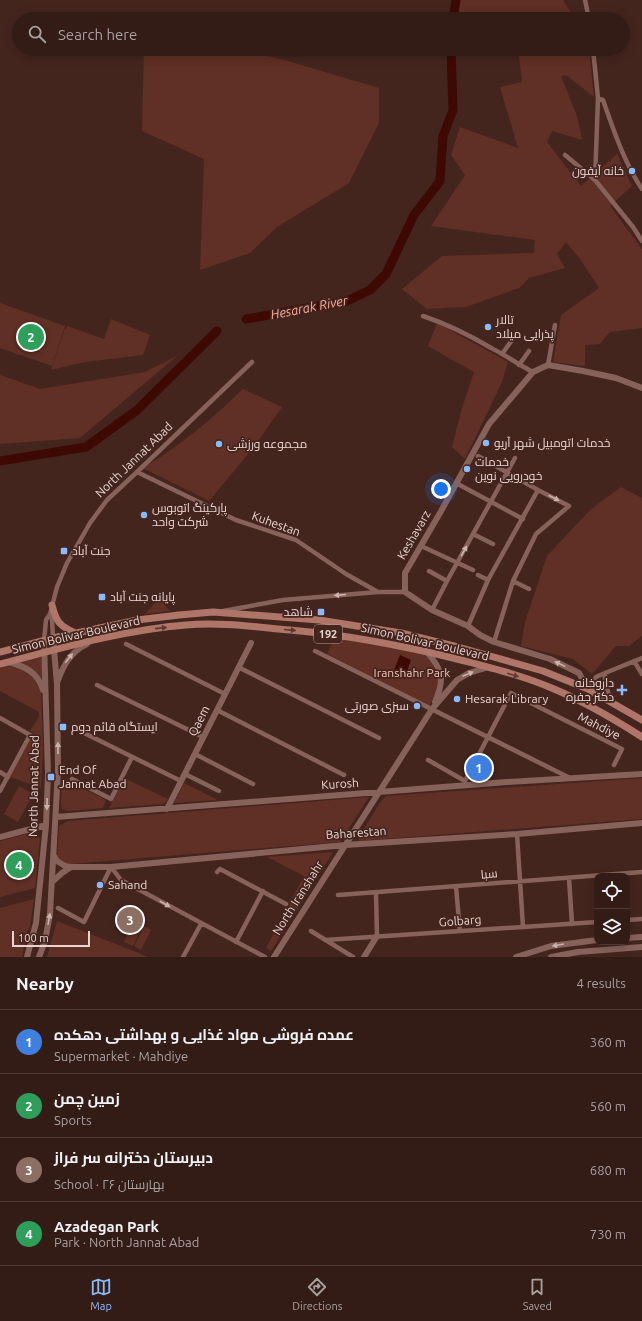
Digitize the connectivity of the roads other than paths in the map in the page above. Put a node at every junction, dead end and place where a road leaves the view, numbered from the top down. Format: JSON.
{"nodes":[{"id":1,"x":585,"y":0,"type":"edge"},
{"id":2,"x":588,"y":12,"type":"edge"},
{"id":3,"x":594,"y":56,"type":"edge"},
{"id":4,"x":598,"y":98,"type":"junction"},
{"id":5,"x":565,"y":155,"type":"dead end"},
{"id":6,"x":594,"y":180,"type":"junction"},
{"id":7,"x":642,"y":189,"type":"edge"},
{"id":8,"x":642,"y":241,"type":"edge"},
{"id":9,"x":423,"y":316,"type":"dead end"},
{"id":10,"x":555,"y":325,"type":"dead end"},
{"id":11,"x":515,"y":336,"type":"dead end"},
{"id":12,"x":529,"y":351,"type":"dead end"},
{"id":13,"x":502,"y":354,"type":"junction"},
{"id":14,"x":252,"y":362,"type":"dead end"},
{"id":15,"x":519,"y":365,"type":"junction"},
{"id":16,"x":548,"y":365,"type":"junction"},
{"id":17,"x":533,"y":372,"type":"junction"},
{"id":18,"x":642,"y":388,"type":"edge"},
{"id":19,"x":478,"y":456,"type":"dead end"},
{"id":20,"x":515,"y":458,"type":"dead end"},
{"id":21,"x":137,"y":472,"type":"junction"},
{"id":22,"x":507,"y":472,"type":"junction"},
{"id":23,"x":456,"y":483,"type":"junction"},
{"id":24,"x":538,"y":490,"type":"junction"},
{"id":25,"x":491,"y":502,"type":"junction"},
{"id":26,"x":523,"y":519,"type":"junction"},
{"id":27,"x":473,"y":534,"type":"junction"},
{"id":28,"x":493,"y":544,"type":"dead end"},
{"id":29,"x":421,"y":546,"type":"junction"},
{"id":30,"x":457,"y":563,"type":"junction"},
{"id":31,"x":473,"y":570,"type":"dead end"},
{"id":32,"x":429,"y":571,"type":"dead end"},
{"id":33,"x":478,"y":575,"type":"dead end"},
{"id":34,"x":488,"y":580,"type":"junction"},
{"id":35,"x":447,"y":581,"type":"junction"},
{"id":36,"x":513,"y":581,"type":"junction"},
{"id":37,"x":529,"y":588,"type":"dead end"},
{"id":38,"x":378,"y":592,"type":"junction"},
{"id":39,"x":405,"y":592,"type":"junction"},
{"id":40,"x":52,"y":606,"type":"junction"},
{"id":41,"x":432,"y":610,"type":"junction"},
{"id":42,"x":213,"y":612,"type":"junction"},
{"id":43,"x":50,"y":614,"type":"junction"},
{"id":44,"x":468,"y":626,"type":"junction"},
{"id":45,"x":75,"y":633,"type":"junction"},
{"id":46,"x":52,"y":638,"type":"junction"},
{"id":47,"x":44,"y":641,"type":"junction"},
{"id":48,"x":92,"y":641,"type":"junction"},
{"id":49,"x":494,"y":642,"type":"junction"},
{"id":50,"x":251,"y":643,"type":"dead end"},
{"id":51,"x":126,"y":644,"type":"dead end"},
{"id":52,"x":53,"y":650,"type":"junction"},
{"id":53,"x":315,"y":650,"type":"dead end"},
{"id":54,"x":426,"y":651,"type":"junction"},
{"id":55,"x":0,"y":652,"type":"edge"},
{"id":56,"x":45,"y":652,"type":"junction"},
{"id":57,"x":642,"y":658,"type":"edge"},
{"id":58,"x":634,"y":661,"type":"junction"},
{"id":59,"x":4,"y":663,"type":"edge"},
{"id":60,"x":238,"y":667,"type":"junction"},
{"id":61,"x":490,"y":667,"type":"junction"},
{"id":62,"x":606,"y":673,"type":"junction"},
{"id":63,"x":642,"y":674,"type":"edge"},
{"id":64,"x":57,"y":684,"type":"junction"},
{"id":65,"x":97,"y":685,"type":"dead end"},
{"id":66,"x":588,"y":689,"type":"junction"},
{"id":67,"x":225,"y":694,"type":"junction"},
{"id":68,"x":45,"y":696,"type":"junction"},
{"id":69,"x":611,"y":701,"type":"junction"},
{"id":70,"x":432,"y":709,"type":"junction"},
{"id":71,"x":217,"y":710,"type":"junction"},
{"id":72,"x":0,"y":718,"type":"edge"},
{"id":73,"x":642,"y":720,"type":"edge"},
{"id":74,"x":78,"y":730,"type":"dead end"},
{"id":75,"x":203,"y":737,"type":"junction"},
{"id":76,"x":642,"y":737,"type":"edge"},
{"id":77,"x":379,"y":738,"type":"dead end"},
{"id":78,"x":488,"y":738,"type":"junction"},
{"id":79,"x":195,"y":754,"type":"junction"},
{"id":80,"x":132,"y":757,"type":"junction"},
{"id":81,"x":428,"y":760,"type":"dead end"},
{"id":82,"x":614,"y":765,"type":"dead end"},
{"id":83,"x":0,"y":772,"type":"edge"},
{"id":84,"x":642,"y":773,"type":"edge"},
{"id":85,"x":185,"y":774,"type":"junction"},
{"id":86,"x":344,"y":775,"type":"dead end"},
{"id":87,"x":8,"y":776,"type":"junction"},
{"id":88,"x":72,"y":779,"type":"dead end"},
{"id":89,"x":572,"y":779,"type":"junction"},
{"id":90,"x":181,"y":781,"type":"junction"},
{"id":91,"x":253,"y":784,"type":"dead end"},
{"id":92,"x":0,"y":791,"type":"edge"},
{"id":93,"x":219,"y":791,"type":"dead end"},
{"id":94,"x":379,"y":792,"type":"junction"},
{"id":95,"x":167,"y":809,"type":"junction"},
{"id":96,"x":56,"y":817,"type":"junction"},
{"id":97,"x":642,"y":823,"type":"edge"},
{"id":98,"x":46,"y":825,"type":"junction"},
{"id":99,"x":516,"y":834,"type":"junction"},
{"id":100,"x":0,"y":837,"type":"edge"},
{"id":101,"x":345,"y":845,"type":"junction"},
{"id":102,"x":54,"y":856,"type":"junction"},
{"id":103,"x":111,"y":866,"type":"junction"},
{"id":104,"x":71,"y":868,"type":"junction"},
{"id":105,"x":217,"y":872,"type":"dead end"},
{"id":106,"x":642,"y":872,"type":"edge"},
{"id":107,"x":569,"y":878,"type":"junction"},
{"id":108,"x":52,"y":882,"type":"junction"},
{"id":109,"x":520,"y":882,"type":"junction"},
{"id":110,"x":456,"y":887,"type":"junction"},
{"id":111,"x":263,"y":892,"type":"junction"},
{"id":112,"x":376,"y":893,"type":"junction"},
{"id":113,"x":338,"y":895,"type":"dead end"},
{"id":114,"x":286,"y":904,"type":"dead end"},
{"id":115,"x":58,"y":908,"type":"dead end"},
{"id":116,"x":642,"y":919,"type":"edge"},
{"id":117,"x":630,"y":920,"type":"edge"},
{"id":118,"x":594,"y":922,"type":"edge"},
{"id":119,"x":201,"y":924,"type":"junction"},
{"id":120,"x":572,"y":924,"type":"junction"},
{"id":121,"x":523,"y":927,"type":"junction"},
{"id":122,"x":311,"y":931,"type":"dead end"},
{"id":123,"x":460,"y":931,"type":"junction"},
{"id":124,"x":377,"y":936,"type":"junction"},
{"id":125,"x":642,"y":937,"type":"edge"},
{"id":126,"x":630,"y":938,"type":"edge"},
{"id":127,"x":325,"y":940,"type":"junction"},
{"id":128,"x":594,"y":940,"type":"edge"},
{"id":129,"x":236,"y":942,"type":"junction"},
{"id":130,"x":642,"y":947,"type":"edge"},
{"id":131,"x":27,"y":957,"type":"edge"},
{"id":132,"x":39,"y":957,"type":"edge"},
{"id":133,"x":183,"y":957,"type":"edge"},
{"id":134,"x":265,"y":957,"type":"edge"},
{"id":135,"x":274,"y":957,"type":"edge"},
{"id":136,"x":353,"y":957,"type":"edge"},
{"id":137,"x":364,"y":957,"type":"edge"},
{"id":138,"x":516,"y":957,"type":"edge"},
{"id":139,"x":551,"y":957,"type":"edge"}],
"edges":[{"from":1,"to":2,"type":"street"},
{"from":3,"to":4,"type":"street"},
{"from":4,"to":6,"type":"street"},
{"from":4,"to":7,"type":"street"},
{"from":5,"to":6,"type":"street"},
{"from":6,"to":8,"type":"street"},
{"from":9,"to":13,"type":"street"},
{"from":10,"to":16,"type":"street"},
{"from":11,"to":13,"type":"street"},
{"from":12,"to":15,"type":"street"},
{"from":13,"to":15,"type":"street"},
{"from":14,"to":21,"type":"street","name":"North Jannat Abad"},
{"from":15,"to":17,"type":"street"},
{"from":16,"to":17,"type":"street","name":"Keshavarz"},
{"from":16,"to":18,"type":"street"},
{"from":17,"to":23,"type":"street","name":"Keshavarz"},
{"from":19,"to":22,"type":"street"},
{"from":20,"to":22,"type":"street"},
{"from":21,"to":38,"type":"street","name":"Kuhestan"},
{"from":21,"to":40,"type":"street","name":"North Jannat Abad"},
{"from":22,"to":24,"type":"street"},
{"from":22,"to":25,"type":"street"},
{"from":23,"to":25,"type":"street"},
{"from":23,"to":29,"type":"street","name":"Keshavarz"},
{"from":24,"to":26,"type":"street"},
{"from":24,"to":36,"type":"street","one_way":true},
{"from":25,"to":26,"type":"street"},
{"from":25,"to":27,"type":"street"},
{"from":26,"to":34,"type":"street"},
{"from":27,"to":28,"type":"street"},
{"from":30,"to":27,"type":"street","one_way":true},
{"from":29,"to":30,"type":"street"},
{"from":29,"to":39,"type":"street","name":"Keshavarz"},
{"from":30,"to":31,"type":"street"},
{"from":30,"to":35,"type":"street"},
{"from":32,"to":35,"type":"street"},
{"from":33,"to":34,"type":"street"},
{"from":34,"to":44,"type":"street"},
{"from":35,"to":41,"type":"street"},
{"from":36,"to":37,"type":"street"},
{"from":36,"to":49,"type":"street"},
{"from":38,"to":39,"type":"street","name":"Kuhestan"},
{"from":38,"to":42,"type":"street","one_way":true},
{"from":39,"to":41,"type":"street"},
{"from":40,"to":43,"type":"street","name":"North Jannat Abad"},
{"from":40,"to":45,"type":"main road"},
{"from":41,"to":44,"type":"street"},
{"from":42,"to":45,"type":"main road","name":"Simon Bolivar Boulevard","number":"192"},
{"from":42,"to":66,"type":"main road","name":"Simon Bolivar Boulevard","number":"192"},
{"from":43,"to":46,"type":"street","name":"North Jannat Abad"},
{"from":43,"to":47,"type":"street","name":"North Jannat Abad"},
{"from":44,"to":49,"type":"street"},
{"from":45,"to":46,"type":"main road","name":"Simon Bolivar Boulevard","number":"192"},
{"from":46,"to":47,"type":"main road","name":"Simon Bolivar Boulevard","number":"192"},
{"from":46,"to":52,"type":"street","name":"North Jannat Abad"},
{"from":47,"to":55,"type":"main road","name":"Simon Bolivar Boulevard","number":"192"},
{"from":47,"to":56,"type":"street","name":"North Jannat Abad"},
{"from":48,"to":52,"type":"main road","name":"Simon Bolivar Boulevard","number":"192"},
{"from":48,"to":54,"type":"main road","name":"Simon Bolivar Boulevard","number":"192","one_way":true},
{"from":64,"to":48,"type":"street","one_way":true},
{"from":66,"to":49,"type":"street","one_way":true},
{"from":50,"to":60,"type":"street","name":"Qaem"},
{"from":51,"to":67,"type":"street"},
{"from":52,"to":56,"type":"main road","name":"Simon Bolivar Boulevard","number":"192"},
{"from":52,"to":64,"type":"street","name":"North Jannat Abad"},
{"from":53,"to":70,"type":"street"},
{"from":54,"to":61,"type":"main road","name":"Simon Bolivar Boulevard","number":"192"},
{"from":54,"to":70,"type":"street"},
{"from":56,"to":59,"type":"main road","name":"Simon Bolivar Boulevard","number":"192"},
{"from":56,"to":68,"type":"street","name":"North Jannat Abad"},
{"from":57,"to":58,"type":"street"},
{"from":58,"to":62,"type":"street"},
{"from":58,"to":63,"type":"street"},
{"from":59,"to":68,"type":"street"},
{"from":60,"to":67,"type":"street","name":"Qaem"},
{"from":60,"to":77,"type":"street"},
{"from":70,"to":61,"type":"street","one_way":true},
{"from":61,"to":76,"type":"main road","name":"Simon Bolivar Boulevard","number":"192","one_way":true},
{"from":62,"to":66,"type":"street"},
{"from":62,"to":69,"type":"street"},
{"from":96,"to":64,"type":"street","name":"North Jannat Abad","one_way":true},
{"from":65,"to":75,"type":"street"},
{"from":66,"to":69,"type":"main road","name":"Simon Bolivar Boulevard","number":"192"},
{"from":67,"to":71,"type":"street","name":"Qaem"},
{"from":68,"to":98,"type":"street","name":"North Jannat Abad","one_way":true},
{"from":69,"to":73,"type":"main road","name":"Simon Bolivar Boulevard","number":"192"},
{"from":70,"to":78,"type":"street"},
{"from":70,"to":94,"type":"street","name":"North Iranshahr"},
{"from":71,"to":75,"type":"street","name":"Qaem"},
{"from":71,"to":86,"type":"street"},
{"from":72,"to":87,"type":"street"},
{"from":74,"to":80,"type":"street"},
{"from":75,"to":79,"type":"street","name":"Qaem"},
{"from":78,"to":81,"type":"street","name":"Mahdiye"},
{"from":78,"to":82,"type":"street","name":"Mahdiye"},
{"from":78,"to":89,"type":"street"},
{"from":79,"to":85,"type":"street","name":"Qaem"},
{"from":79,"to":91,"type":"street"},
{"from":80,"to":88,"type":"street"},
{"from":80,"to":90,"type":"street"},
{"from":83,"to":87,"type":"street"},
{"from":84,"to":89,"type":"street","name":"Kurosh"},
{"from":85,"to":90,"type":"street","name":"Qaem"},
{"from":85,"to":93,"type":"street"},
{"from":87,"to":92,"type":"street"},
{"from":89,"to":94,"type":"street","name":"Kurosh"},
{"from":90,"to":95,"type":"street","name":"Qaem"},
{"from":94,"to":95,"type":"street","name":"Kurosh"},
{"from":94,"to":101,"type":"street","name":"North Iranshahr"},
{"from":95,"to":96,"type":"street","name":"Kurosh"},
{"from":96,"to":102,"type":"street","name":"North Jannat Abad"},
{"from":97,"to":99,"type":"street","name":"Baharestan"},
{"from":98,"to":100,"type":"street"},
{"from":98,"to":131,"type":"street","name":"North Jannat Abad"},
{"from":99,"to":101,"type":"street","name":"Baharestan"},
{"from":99,"to":109,"type":"street"},
{"from":101,"to":103,"type":"street","name":"Baharestan"},
{"from":101,"to":135,"type":"street","name":"North Iranshahr"},
{"from":102,"to":104,"type":"street"},
{"from":102,"to":108,"type":"street","name":"North Jannat Abad"},
{"from":103,"to":104,"type":"street","name":"Baharestan"},
{"from":103,"to":115,"type":"street"},
{"from":103,"to":119,"type":"street","one_way":true},
{"from":104,"to":108,"type":"street"},
{"from":105,"to":111,"type":"street"},
{"from":106,"to":107,"type":"street","name":"سبا"},
{"from":107,"to":109,"type":"street","name":"سبا"},
{"from":107,"to":120,"type":"street"},
{"from":132,"to":108,"type":"street","name":"North Jannat Abad","one_way":true},
{"from":109,"to":110,"type":"street","name":"سبا"},
{"from":109,"to":121,"type":"street"},
{"from":110,"to":112,"type":"street","name":"سبا"},
{"from":110,"to":123,"type":"street"},
{"from":111,"to":114,"type":"street"},
{"from":111,"to":129,"type":"street"},
{"from":112,"to":113,"type":"street","name":"سبا"},
{"from":112,"to":124,"type":"street"},
{"from":116,"to":117,"type":"street"},
{"from":118,"to":120,"type":"street","name":"Golbarg"},
{"from":119,"to":129,"type":"street"},
{"from":119,"to":133,"type":"street"},
{"from":120,"to":121,"type":"street","name":"Golbarg"},
{"from":121,"to":123,"type":"street","name":"Golbarg"},
{"from":122,"to":127,"type":"street"},
{"from":123,"to":124,"type":"street","name":"Golbarg"},
{"from":124,"to":127,"type":"street","name":"Golbarg"},
{"from":124,"to":137,"type":"street"},
{"from":125,"to":126,"type":"street"},
{"from":127,"to":136,"type":"street"},
{"from":128,"to":138,"type":"street","one_way":true},
{"from":129,"to":134,"type":"street"},
{"from":130,"to":139,"type":"street"}]}
